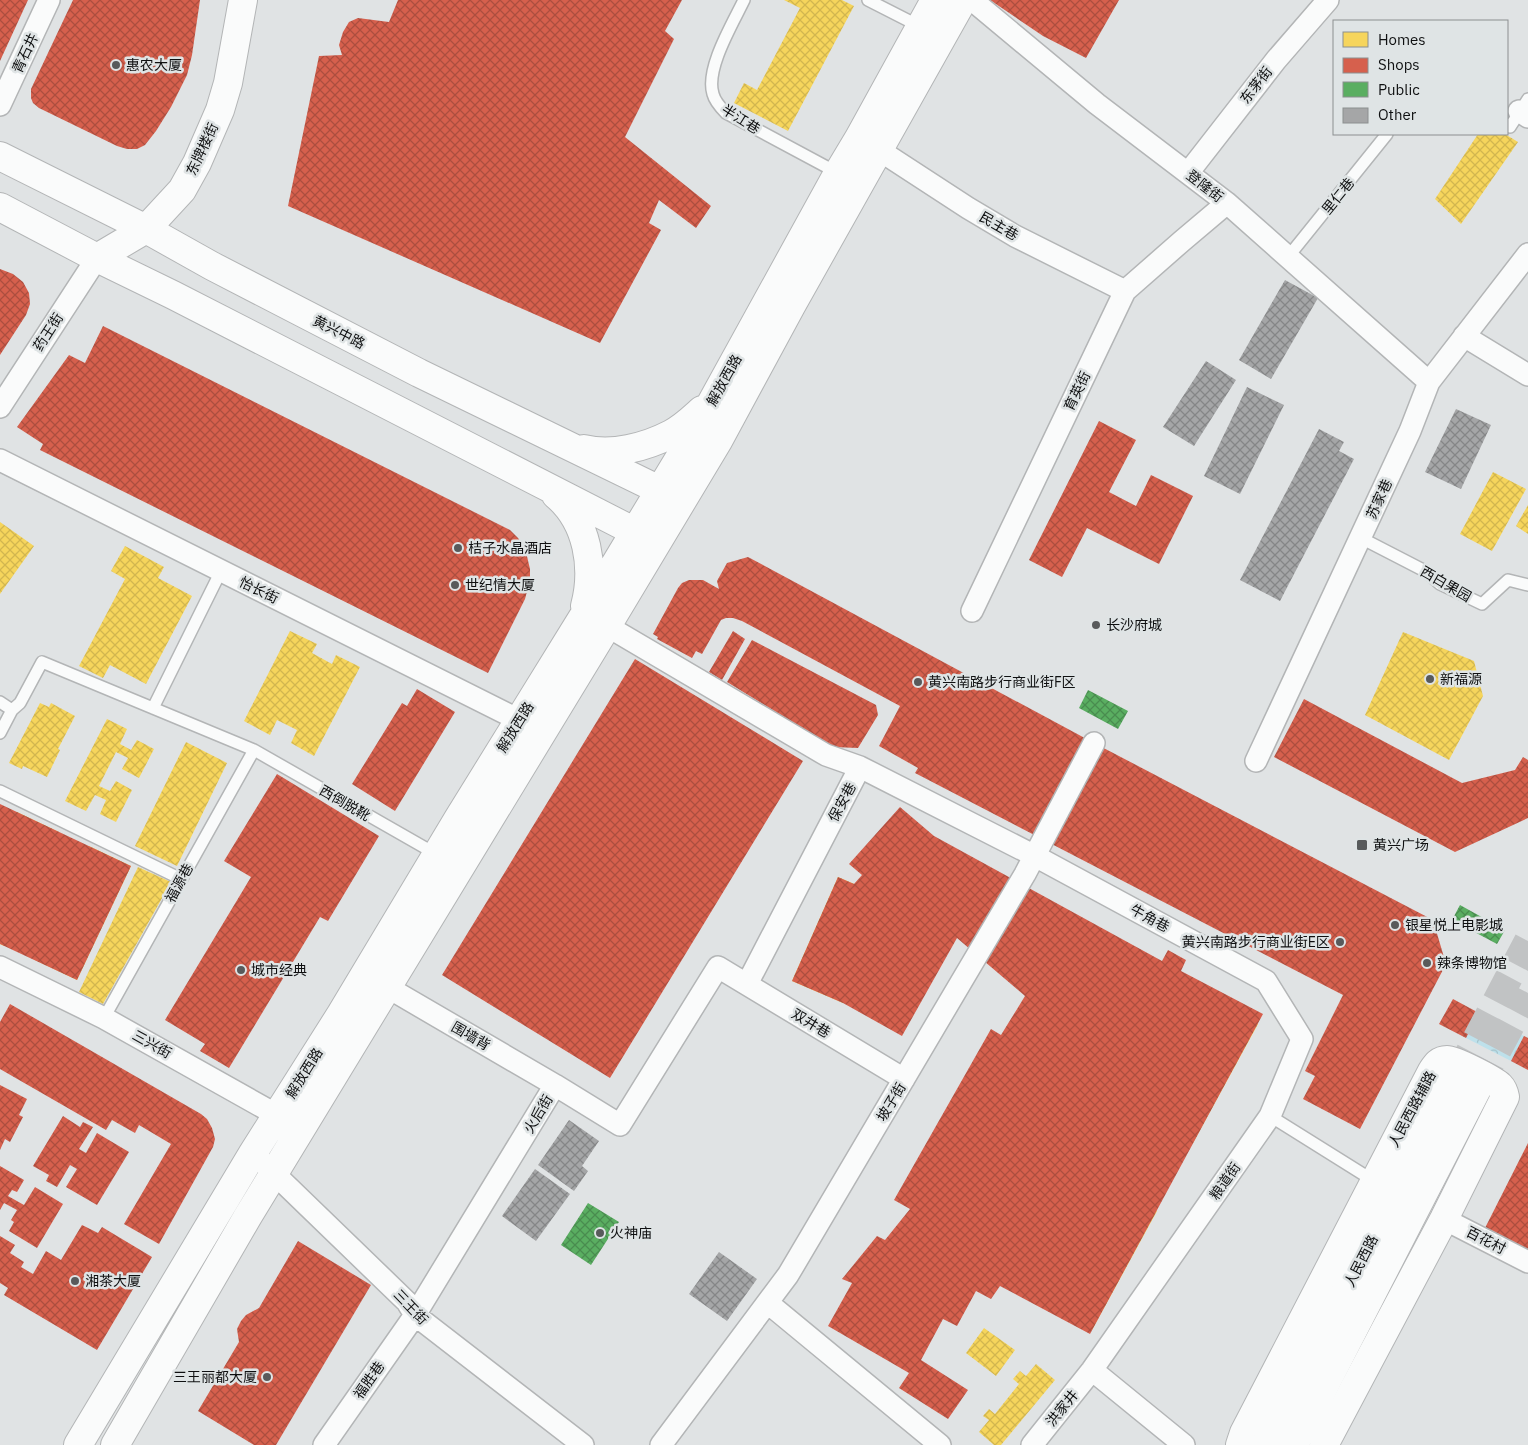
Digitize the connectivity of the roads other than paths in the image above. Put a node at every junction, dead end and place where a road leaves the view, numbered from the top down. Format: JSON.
{"nodes":[{"id":1,"x":49,"y":0,"type":"edge"},
{"id":2,"x":243,"y":0,"type":"edge"},
{"id":3,"x":744,"y":0,"type":"edge"},
{"id":4,"x":868,"y":0,"type":"edge"},
{"id":5,"x":935,"y":0,"type":"edge"},
{"id":6,"x":963,"y":0,"type":"edge"},
{"id":7,"x":972,"y":0,"type":"edge"},
{"id":8,"x":1328,"y":0,"type":"edge"},
{"id":9,"x":921,"y":27,"type":"junction"},
{"id":10,"x":0,"y":105,"type":"edge"},
{"id":11,"x":1386,"y":135,"type":"edge"},
{"id":12,"x":879,"y":150,"type":"junction"},
{"id":13,"x":0,"y":156,"type":"edge"},
{"id":14,"x":838,"y":173,"type":"junction"},
{"id":15,"x":1188,"y":173,"type":"junction"},
{"id":16,"x":1227,"y":203,"type":"junction"},
{"id":17,"x":0,"y":207,"type":"edge"},
{"id":18,"x":146,"y":229,"type":"junction"},
{"id":19,"x":1528,"y":254,"type":"edge"},
{"id":20,"x":1288,"y":257,"type":"junction"},
{"id":21,"x":97,"y":258,"type":"junction"},
{"id":22,"x":1125,"y":291,"type":"junction"},
{"id":23,"x":1464,"y":336,"type":"junction"},
{"id":24,"x":1528,"y":375,"type":"edge"},
{"id":25,"x":1429,"y":382,"type":"junction"},
{"id":26,"x":716,"y":394,"type":"junction"},
{"id":27,"x":0,"y":407,"type":"edge"},
{"id":28,"x":569,"y":446,"type":"junction"},
{"id":29,"x":0,"y":460,"type":"edge"},
{"id":30,"x":545,"y":485,"type":"junction"},
{"id":31,"x":671,"y":496,"type":"junction"},
{"id":32,"x":646,"y":537,"type":"junction"},
{"id":33,"x":1361,"y":538,"type":"junction"},
{"id":34,"x":221,"y":571,"type":"junction"},
{"id":35,"x":1528,"y":585,"type":"edge"},
{"id":36,"x":972,"y":611,"type":"dead end"},
{"id":37,"x":595,"y":622,"type":"junction"},
{"id":38,"x":0,"y":702,"type":"edge"},
{"id":39,"x":153,"y":708,"type":"junction"},
{"id":40,"x":12,"y":710,"type":"junction"},
{"id":41,"x":519,"y":720,"type":"junction"},
{"id":42,"x":0,"y":733,"type":"edge"},
{"id":43,"x":1094,"y":743,"type":"dead end"},
{"id":44,"x":254,"y":750,"type":"junction"},
{"id":45,"x":1256,"y":760,"type":"dead end"},
{"id":46,"x":860,"y":767,"type":"junction"},
{"id":47,"x":0,"y":791,"type":"edge"},
{"id":48,"x":436,"y":854,"type":"junction"},
{"id":49,"x":1035,"y":856,"type":"junction"},
{"id":50,"x":181,"y":879,"type":"junction"},
{"id":51,"x":0,"y":967,"type":"edge"},
{"id":52,"x":718,"y":967,"type":"joint"},
{"id":53,"x":1266,"y":981,"type":"joint"},
{"id":54,"x":747,"y":984,"type":"junction"},
{"id":55,"x":387,"y":987,"type":"junction"},
{"id":56,"x":104,"y":1018,"type":"junction"},
{"id":57,"x":904,"y":1079,"type":"junction"},
{"id":58,"x":555,"y":1086,"type":"junction"},
{"id":59,"x":277,"y":1115,"type":"junction"},
{"id":60,"x":1270,"y":1116,"type":"junction"},
{"id":61,"x":301,"y":1129,"type":"junction"},
{"id":62,"x":253,"y":1153,"type":"junction"},
{"id":63,"x":274,"y":1173,"type":"junction"},
{"id":64,"x":1374,"y":1181,"type":"junction"},
{"id":65,"x":1444,"y":1218,"type":"junction"},
{"id":66,"x":1528,"y":1262,"type":"edge"},
{"id":67,"x":768,"y":1303,"type":"junction"},
{"id":68,"x":415,"y":1316,"type":"junction"},
{"id":69,"x":1092,"y":1370,"type":"junction"},
{"id":70,"x":78,"y":1445,"type":"edge"},
{"id":71,"x":115,"y":1445,"type":"edge"},
{"id":72,"x":324,"y":1445,"type":"edge"},
{"id":73,"x":582,"y":1445,"type":"edge"},
{"id":74,"x":661,"y":1445,"type":"edge"},
{"id":75,"x":940,"y":1445,"type":"edge"},
{"id":76,"x":1032,"y":1445,"type":"edge"},
{"id":77,"x":1184,"y":1445,"type":"edge"},
{"id":78,"x":1240,"y":1445,"type":"edge"},
{"id":79,"x":1265,"y":1445,"type":"edge"},
{"id":80,"x":1294,"y":1445,"type":"edge"},
{"id":81,"x":1324,"y":1445,"type":"edge"}],
"edges":[{"from":1,"to":10,"type":"street","name":"青石井"},
{"from":2,"to":18,"type":"main road","name":"东牌楼街"},
{"from":3,"to":14,"type":"lane","name":"半江巷"},
{"from":4,"to":9,"type":"lane"},
{"from":5,"to":9,"type":"main road","name":"解放西路"},
{"from":6,"to":12,"type":"main road","name":"解放西路"},
{"from":7,"to":15,"type":"street","name":"登隆街"},
{"from":8,"to":15,"type":"street","name":"东茅街"},
{"from":9,"to":14,"type":"main road","name":"解放西路"},
{"from":11,"to":20,"type":"lane","name":"里仁巷"},
{"from":12,"to":22,"type":"street","name":"民主巷"},
{"from":12,"to":31,"type":"main road","name":"解放西路"},
{"from":13,"to":18,"type":"main road","name":"黄兴中路"},
{"from":14,"to":26,"type":"main road","name":"解放西路"},
{"from":15,"to":16,"type":"street","name":"登隆街"},
{"from":16,"to":20,"type":"street","name":"登隆街"},
{"from":16,"to":22,"type":"street","name":"育英街"},
{"from":17,"to":21,"type":"main road"},
{"from":18,"to":21,"type":"main road","name":"东牌楼街"},
{"from":18,"to":28,"type":"main road","name":"黄兴中路"},
{"from":19,"to":23,"type":"street","name":"苏家巷"},
{"from":20,"to":25,"type":"street","name":"登隆街"},
{"from":21,"to":27,"type":"street","name":"药王街"},
{"from":21,"to":30,"type":"main road"},
{"from":22,"to":36,"type":"street","name":"育英街"},
{"from":23,"to":24,"type":"street"},
{"from":23,"to":25,"type":"street","name":"苏家巷"},
{"from":25,"to":33,"type":"street","name":"苏家巷"},
{"from":26,"to":28,"type":"main road"},
{"from":26,"to":31,"type":"main road","name":"解放西路"},
{"from":28,"to":31,"type":"main road","name":"黄兴中路"},
{"from":29,"to":34,"type":"street","name":"怡长街"},
{"from":30,"to":32,"type":"main road"},
{"from":30,"to":37,"type":"main road"},
{"from":31,"to":32,"type":"main road","name":"解放西路"},
{"from":32,"to":37,"type":"main road","name":"解放西路"},
{"from":33,"to":35,"type":"lane","name":"西白果园"},
{"from":33,"to":45,"type":"street","name":"苏家巷"},
{"from":34,"to":39,"type":"lane"},
{"from":34,"to":41,"type":"street","name":"怡长街"},
{"from":37,"to":41,"type":"main road","name":"解放西路"},
{"from":37,"to":46,"type":"street"},
{"from":37,"to":55,"type":"main road","name":"解放西路"},
{"from":38,"to":40,"type":"lane"},
{"from":39,"to":40,"type":"lane","name":"西倒脱靴"},
{"from":39,"to":44,"type":"lane","name":"西倒脱靴"},
{"from":40,"to":42,"type":"lane"},
{"from":41,"to":48,"type":"main road","name":"解放西路"},
{"from":43,"to":49,"type":"street","name":"坡子街"},
{"from":44,"to":48,"type":"lane","name":"西倒脱靴"},
{"from":44,"to":50,"type":"lane","name":"福源巷"},
{"from":46,"to":49,"type":"street","name":"保安巷"},
{"from":46,"to":54,"type":"street","name":"保安巷"},
{"from":47,"to":50,"type":"lane"},
{"from":48,"to":59,"type":"main road","name":"解放西路"},
{"from":49,"to":53,"type":"street","name":"牛角巷"},
{"from":49,"to":57,"type":"street","name":"坡子街"},
{"from":50,"to":56,"type":"lane","name":"福源巷"},
{"from":51,"to":56,"type":"street","name":"三兴街"},
{"from":52,"to":54,"type":"street","name":"双井巷"},
{"from":52,"to":58,"type":"street","name":"火后街"},
{"from":53,"to":60,"type":"street","name":"粮道街"},
{"from":54,"to":57,"type":"street","name":"双井巷"},
{"from":55,"to":58,"type":"street","name":"围墙背"},
{"from":55,"to":61,"type":"main road","name":"解放西路"},
{"from":56,"to":59,"type":"street","name":"三兴街"},
{"from":57,"to":67,"type":"street","name":"坡子街"},
{"from":58,"to":68,"type":"street","name":"火后街"},
{"from":59,"to":61,"type":"street","name":"三兴街"},
{"from":59,"to":62,"type":"main road","name":"解放西路"},
{"from":60,"to":64,"type":"lane"},
{"from":60,"to":69,"type":"street","name":"粮道街"},
{"from":61,"to":63,"type":"main road","name":"解放西路"},
{"from":62,"to":63,"type":"street","name":"三王街"},
{"from":62,"to":70,"type":"main road","name":"解放西路"},
{"from":63,"to":68,"type":"street","name":"三王街"},
{"from":63,"to":71,"type":"main road","name":"解放西路"},
{"from":64,"to":65,"type":"main road","name":"人民西路辅路"},
{"from":64,"to":78,"type":"main road","name":"人民西路辅路"},
{"from":65,"to":66,"type":"street","name":"百花村"},
{"from":65,"to":81,"type":"main road","name":"人民西路辅路"},
{"from":67,"to":74,"type":"street","name":"坡子街"},
{"from":67,"to":75,"type":"street"},
{"from":68,"to":72,"type":"street","name":"福胜巷"},
{"from":68,"to":73,"type":"street","name":"三王街"},
{"from":69,"to":76,"type":"street","name":"洪家井"},
{"from":69,"to":77,"type":"street"},
{"from":79,"to":80,"type":"main road","name":"人民西路"}]}
